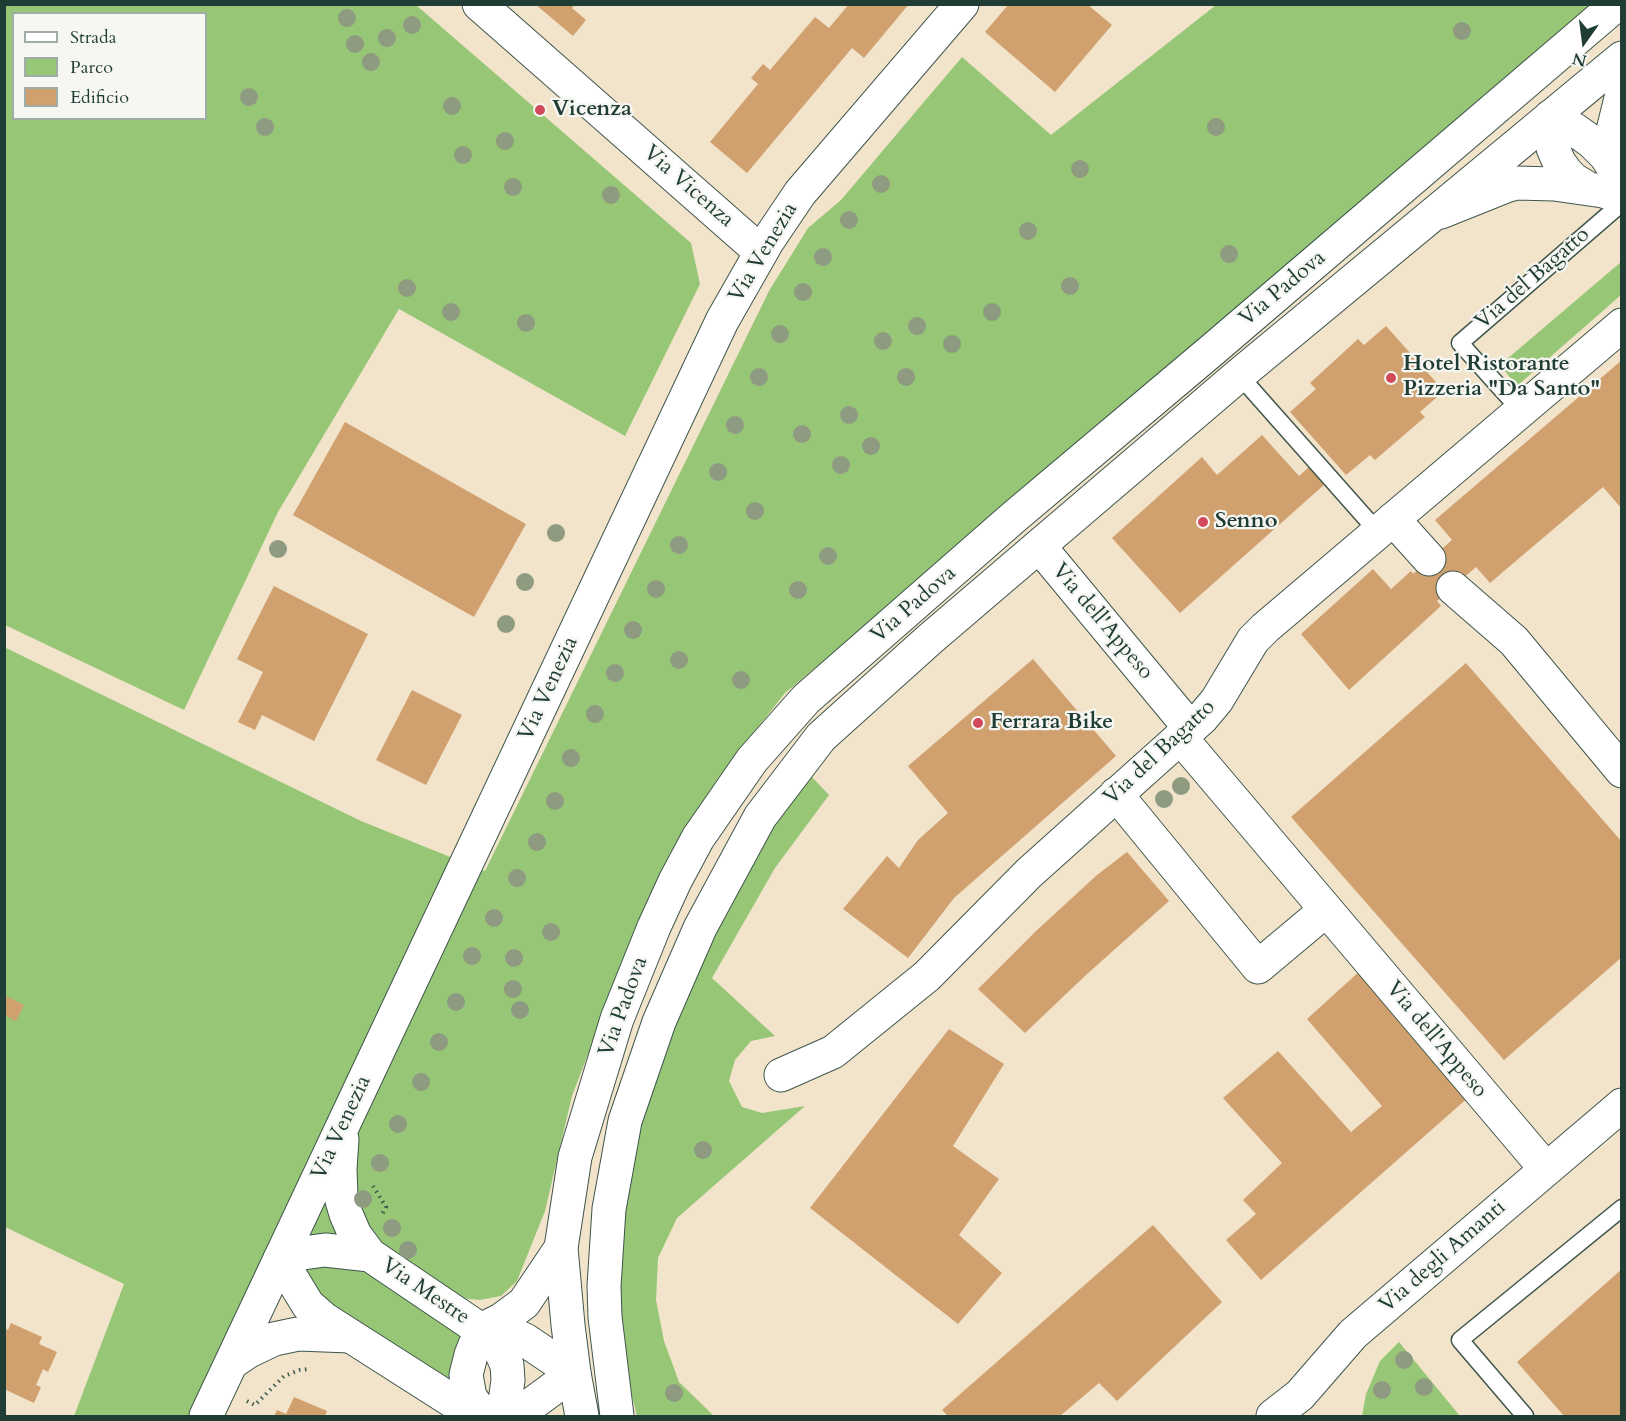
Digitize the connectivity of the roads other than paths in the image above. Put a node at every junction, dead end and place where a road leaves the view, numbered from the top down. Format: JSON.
{"nodes":[{"id":1,"x":962,"y":4,"type":"edge"},
{"id":2,"x":1617,"y":4,"type":"edge"},
{"id":3,"x":493,"y":9,"type":"edge"},
{"id":4,"x":1622,"y":58,"type":"edge"},
{"id":5,"x":1522,"y":85,"type":"junction"},
{"id":6,"x":1622,"y":94,"type":"edge"},
{"id":7,"x":1550,"y":117,"type":"junction"},
{"id":8,"x":1612,"y":186,"type":"edge"},
{"id":9,"x":1622,"y":203,"type":"edge"},
{"id":10,"x":1431,"y":216,"type":"junction"},
{"id":11,"x":761,"y":252,"type":"junction"},
{"id":12,"x":1622,"y":325,"type":"edge"},
{"id":13,"x":1239,"y":375,"type":"junction"},
{"id":14,"x":1521,"y":411,"type":"junction"},
{"id":15,"x":1014,"y":517,"type":"junction"},
{"id":16,"x":1385,"y":525,"type":"junction"},
{"id":17,"x":1039,"y":546,"type":"junction"},
{"id":18,"x":1429,"y":559,"type":"dead end"},
{"id":19,"x":1453,"y":588,"type":"dead end"},
{"id":20,"x":794,"y":712,"type":"junction"},
{"id":21,"x":1185,"y":733,"type":"junction"},
{"id":22,"x":821,"y":737,"type":"junction"},
{"id":23,"x":1622,"y":771,"type":"edge"},
{"id":24,"x":1116,"y":794,"type":"junction"},
{"id":25,"x":1326,"y":910,"type":"junction"},
{"id":26,"x":781,"y":1075,"type":"dead end"},
{"id":27,"x":1622,"y":1106,"type":"edge"},
{"id":28,"x":343,"y":1126,"type":"junction"},
{"id":29,"x":1546,"y":1169,"type":"junction"},
{"id":30,"x":1622,"y":1208,"type":"edge"},
{"id":31,"x":561,"y":1248,"type":"junction"},
{"id":32,"x":370,"y":1255,"type":"junction"},
{"id":33,"x":280,"y":1259,"type":"junction"},
{"id":34,"x":481,"y":1330,"type":"junction"},
{"id":35,"x":350,"y":1336,"type":"junction"},
{"id":36,"x":612,"y":1369,"type":"junction"},
{"id":37,"x":574,"y":1373,"type":"junction"},
{"id":38,"x":225,"y":1375,"type":"junction"},
{"id":39,"x":1309,"y":1406,"type":"edge"},
{"id":40,"x":206,"y":1416,"type":"edge"},
{"id":41,"x":476,"y":1416,"type":"edge"},
{"id":42,"x":484,"y":1416,"type":"edge"},
{"id":43,"x":497,"y":1416,"type":"edge"},
{"id":44,"x":512,"y":1416,"type":"edge"},
{"id":45,"x":582,"y":1416,"type":"edge"},
{"id":46,"x":617,"y":1416,"type":"edge"},
{"id":47,"x":1273,"y":1416,"type":"edge"},
{"id":48,"x":1525,"y":1416,"type":"edge"}],
"edges":[{"from":1,"to":11,"type":"street","name":"Via Venezia"},
{"from":2,"to":5,"type":"street","name":"Via Padova"},
{"from":3,"to":11,"type":"street","name":"Via Vicenza"},
{"from":4,"to":7,"type":"street","name":"Via Padova"},
{"from":5,"to":7,"type":"street"},
{"from":5,"to":15,"type":"street","name":"Via Padova"},
{"from":6,"to":8,"type":"street"},
{"from":7,"to":8,"type":"street"},
{"from":7,"to":10,"type":"street","name":"Via Padova"},
{"from":8,"to":10,"type":"street"},
{"from":9,"to":14,"type":"lane","name":"Via del Bagatto"},
{"from":10,"to":13,"type":"street","name":"Via Padova"},
{"from":11,"to":28,"type":"street","name":"Via Venezia"},
{"from":12,"to":14,"type":"street","name":"Via del Bagatto"},
{"from":13,"to":16,"type":"lane"},
{"from":13,"to":17,"type":"street","name":"Via Padova"},
{"from":14,"to":16,"type":"street","name":"Via del Bagatto"},
{"from":15,"to":17,"type":"street","name":"Via dell'Appeso"},
{"from":15,"to":20,"type":"street","name":"Via Padova"},
{"from":16,"to":18,"type":"street"},
{"from":16,"to":21,"type":"street","name":"Via del Bagatto"},
{"from":17,"to":21,"type":"street","name":"Via dell'Appeso"},
{"from":17,"to":22,"type":"street","name":"Via Padova"},
{"from":19,"to":23,"type":"street"},
{"from":20,"to":22,"type":"street"},
{"from":20,"to":31,"type":"street","name":"Via Padova"},
{"from":21,"to":24,"type":"street","name":"Via del Bagatto"},
{"from":21,"to":25,"type":"street","name":"Via dell'Appeso"},
{"from":22,"to":36,"type":"street","name":"Via Padova"},
{"from":24,"to":25,"type":"street"},
{"from":24,"to":26,"type":"street","name":"Via del Bagatto"},
{"from":25,"to":29,"type":"street","name":"Via dell'Appeso"},
{"from":27,"to":29,"type":"street","name":"Via degli Amanti"},
{"from":28,"to":32,"type":"street","name":"Via Mestre"},
{"from":28,"to":33,"type":"street","name":"Via Venezia"},
{"from":29,"to":39,"type":"street","name":"Via degli Amanti"},
{"from":30,"to":48,"type":"lane"},
{"from":31,"to":34,"type":"street","name":"Via Mestre"},
{"from":31,"to":37,"type":"street","name":"Via Padova"},
{"from":32,"to":33,"type":"street","name":"Via Mestre"},
{"from":32,"to":34,"type":"street","name":"Via Mestre"},
{"from":33,"to":35,"type":"street"},
{"from":33,"to":38,"type":"street","name":"Via Venezia"},
{"from":34,"to":37,"type":"street","name":"Via Mestre"},
{"from":34,"to":42,"type":"street","name":"Via Mestre"},
{"from":34,"to":43,"type":"street","name":"Via Mestre"},
{"from":35,"to":38,"type":"street"},
{"from":35,"to":41,"type":"street"},
{"from":36,"to":37,"type":"street"},
{"from":36,"to":46,"type":"street","name":"Via Padova"},
{"from":37,"to":44,"type":"street"},
{"from":37,"to":45,"type":"street","name":"Via Padova"},
{"from":38,"to":40,"type":"street","name":"Via Venezia"},
{"from":39,"to":47,"type":"street","name":"Via degli Amanti"}]}
